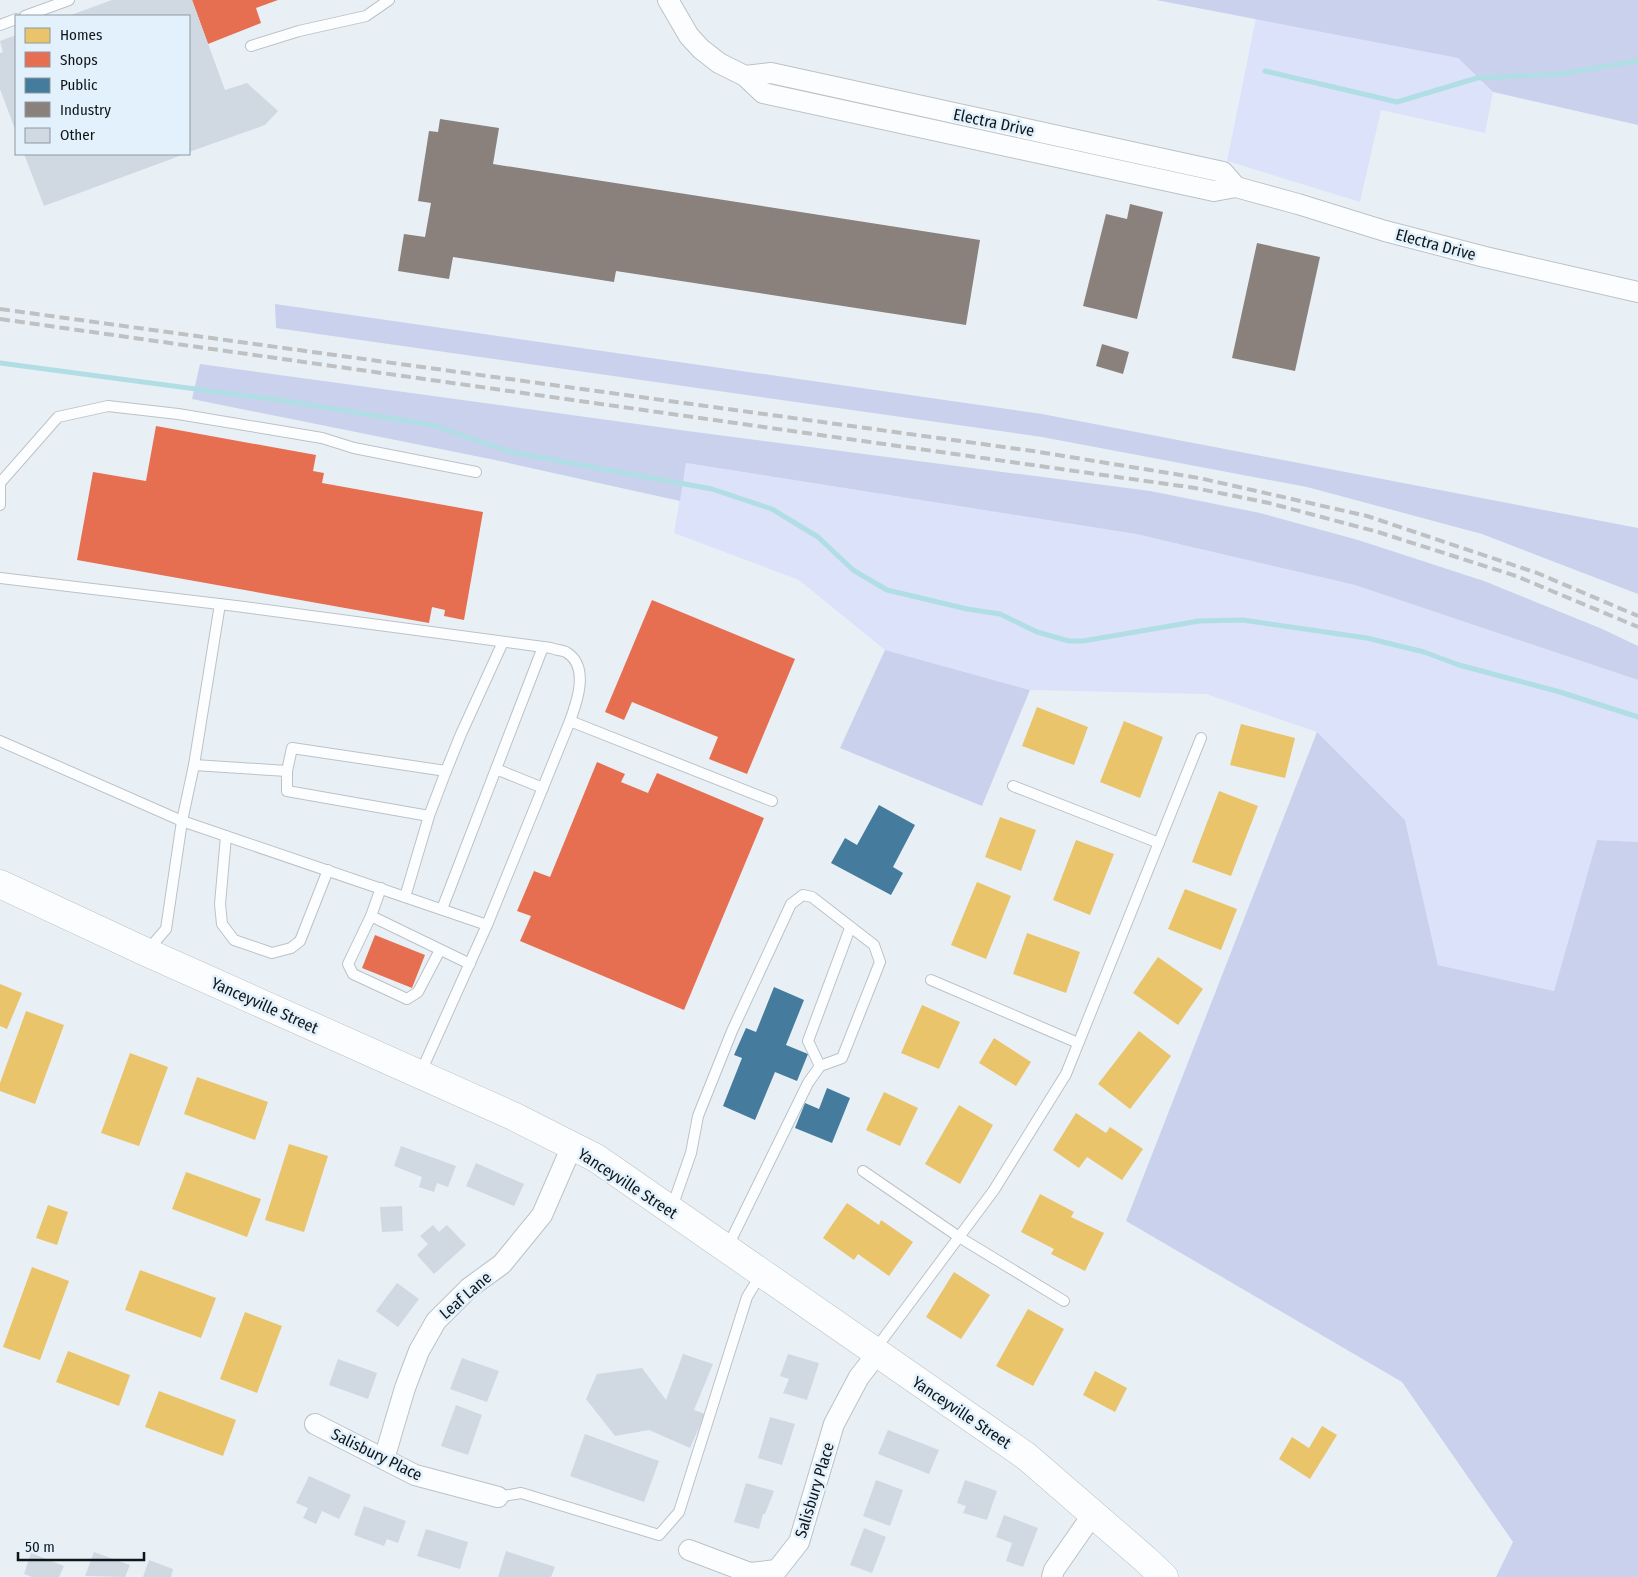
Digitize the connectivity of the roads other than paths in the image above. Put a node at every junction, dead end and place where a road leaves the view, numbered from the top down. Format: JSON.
{"nodes":[{"id":1,"x":69,"y":0,"type":"edge"},
{"id":2,"x":389,"y":0,"type":"edge"},
{"id":3,"x":668,"y":0,"type":"edge"},
{"id":4,"x":28,"y":15,"type":"edge"},
{"id":5,"x":15,"y":20,"type":"edge"},
{"id":6,"x":0,"y":25,"type":"edge"},
{"id":7,"x":251,"y":46,"type":"dead end"},
{"id":8,"x":745,"y":76,"type":"junction"},
{"id":9,"x":1057,"y":136,"type":"junction"},
{"id":10,"x":1053,"y":157,"type":"junction"},
{"id":11,"x":1236,"y":187,"type":"junction"},
{"id":12,"x":1638,"y":292,"type":"edge"},
{"id":13,"x":476,"y":472,"type":"dead end"},
{"id":14,"x":0,"y":483,"type":"edge"},
{"id":15,"x":0,"y":505,"type":"edge"},
{"id":16,"x":0,"y":578,"type":"edge"},
{"id":17,"x":220,"y":604,"type":"junction"},
{"id":18,"x":503,"y":642,"type":"junction"},
{"id":19,"x":543,"y":647,"type":"junction"},
{"id":20,"x":570,"y":721,"type":"junction"},
{"id":21,"x":1201,"y":738,"type":"dead end"},
{"id":22,"x":0,"y":741,"type":"edge"},
{"id":23,"x":194,"y":765,"type":"junction"},
{"id":24,"x":496,"y":769,"type":"junction"},
{"id":25,"x":287,"y":771,"type":"junction"},
{"id":26,"x":446,"y":771,"type":"junction"},
{"id":27,"x":1013,"y":786,"type":"dead end"},
{"id":28,"x":543,"y":788,"type":"junction"},
{"id":29,"x":772,"y":801,"type":"dead end"},
{"id":30,"x":429,"y":816,"type":"junction"},
{"id":31,"x":182,"y":821,"type":"junction"},
{"id":32,"x":226,"y":836,"type":"junction"},
{"id":33,"x":1159,"y":843,"type":"junction"},
{"id":34,"x":328,"y":870,"type":"junction"},
{"id":35,"x":0,"y":884,"type":"edge"},
{"id":36,"x":381,"y":888,"type":"junction"},
{"id":37,"x":405,"y":897,"type":"junction"},
{"id":38,"x":442,"y":909,"type":"junction"},
{"id":39,"x":371,"y":916,"type":"junction"},
{"id":40,"x":487,"y":925,"type":"junction"},
{"id":41,"x":850,"y":928,"type":"junction"},
{"id":42,"x":440,"y":950,"type":"junction"},
{"id":43,"x":146,"y":952,"type":"junction"},
{"id":44,"x":470,"y":964,"type":"junction"},
{"id":45,"x":931,"y":980,"type":"dead end"},
{"id":46,"x":1078,"y":1043,"type":"junction"},
{"id":47,"x":820,"y":1066,"type":"junction"},
{"id":48,"x":420,"y":1075,"type":"junction"},
{"id":49,"x":572,"y":1146,"type":"junction"},
{"id":50,"x":863,"y":1171,"type":"dead end"},
{"id":51,"x":671,"y":1210,"type":"junction"},
{"id":52,"x":958,"y":1237,"type":"junction"},
{"id":53,"x":727,"y":1249,"type":"junction"},
{"id":54,"x":762,"y":1274,"type":"junction"},
{"id":55,"x":1064,"y":1301,"type":"dead end"},
{"id":56,"x":875,"y":1353,"type":"junction"},
{"id":57,"x":315,"y":1424,"type":"dead end"},
{"id":58,"x":384,"y":1459,"type":"junction"},
{"id":59,"x":498,"y":1497,"type":"joint"},
{"id":60,"x":1093,"y":1514,"type":"junction"},
{"id":61,"x":689,"y":1550,"type":"dead end"},
{"id":62,"x":1052,"y":1577,"type":"edge"},
{"id":63,"x":1164,"y":1577,"type":"edge"}],
"edges":[{"from":1,"to":4,"type":"lane"},
{"from":2,"to":7,"type":"lane"},
{"from":3,"to":8,"type":"street","name":"Electra Drive"},
{"from":5,"to":6,"type":"lane"},
{"from":8,"to":9,"type":"street","name":"Electra Drive"},
{"from":8,"to":10,"type":"street","name":"Electra Drive"},
{"from":9,"to":10,"type":"lane"},
{"from":9,"to":11,"type":"street","name":"Electra Drive"},
{"from":10,"to":11,"type":"street","name":"Electra Drive"},
{"from":11,"to":12,"type":"street","name":"Electra Drive"},
{"from":13,"to":14,"type":"lane"},
{"from":14,"to":15,"type":"lane"},
{"from":16,"to":17,"type":"lane"},
{"from":17,"to":18,"type":"lane"},
{"from":17,"to":23,"type":"lane"},
{"from":18,"to":19,"type":"lane"},
{"from":18,"to":26,"type":"lane"},
{"from":19,"to":20,"type":"lane"},
{"from":19,"to":24,"type":"lane"},
{"from":20,"to":28,"type":"lane"},
{"from":20,"to":29,"type":"lane"},
{"from":21,"to":33,"type":"lane"},
{"from":22,"to":31,"type":"lane"},
{"from":23,"to":25,"type":"lane"},
{"from":23,"to":31,"type":"lane"},
{"from":24,"to":28,"type":"lane"},
{"from":24,"to":38,"type":"lane"},
{"from":25,"to":26,"type":"lane"},
{"from":25,"to":30,"type":"lane"},
{"from":26,"to":30,"type":"lane"},
{"from":27,"to":33,"type":"lane"},
{"from":28,"to":40,"type":"lane"},
{"from":30,"to":37,"type":"lane"},
{"from":31,"to":32,"type":"lane"},
{"from":31,"to":43,"type":"lane"},
{"from":32,"to":34,"type":"lane"},
{"from":32,"to":34,"type":"lane"},
{"from":33,"to":46,"type":"lane"},
{"from":34,"to":36,"type":"lane"},
{"from":35,"to":43,"type":"main road","name":"Yanceyville Street"},
{"from":36,"to":37,"type":"lane"},
{"from":36,"to":39,"type":"lane"},
{"from":37,"to":38,"type":"lane"},
{"from":38,"to":40,"type":"lane"},
{"from":39,"to":42,"type":"lane"},
{"from":39,"to":42,"type":"lane"},
{"from":40,"to":44,"type":"lane"},
{"from":41,"to":47,"type":"lane"},
{"from":41,"to":47,"type":"lane"},
{"from":41,"to":51,"type":"lane"},
{"from":42,"to":44,"type":"lane"},
{"from":43,"to":48,"type":"main road","name":"Yanceyville Street"},
{"from":44,"to":48,"type":"lane"},
{"from":45,"to":46,"type":"lane"},
{"from":46,"to":52,"type":"lane"},
{"from":47,"to":53,"type":"lane"},
{"from":48,"to":49,"type":"main road","name":"Yanceyville Street"},
{"from":49,"to":51,"type":"main road","name":"Yanceyville Street"},
{"from":49,"to":58,"type":"street","name":"Leaf Lane"},
{"from":50,"to":52,"type":"lane"},
{"from":51,"to":53,"type":"main road","name":"Yanceyville Street"},
{"from":52,"to":55,"type":"lane"},
{"from":52,"to":56,"type":"lane"},
{"from":53,"to":54,"type":"main road","name":"Yanceyville Street"},
{"from":54,"to":56,"type":"main road","name":"Yanceyville Street"},
{"from":54,"to":59,"type":"lane"},
{"from":56,"to":60,"type":"main road","name":"Yanceyville Street"},
{"from":56,"to":61,"type":"street","name":"Salisbury Place"},
{"from":57,"to":58,"type":"street","name":"Salisbury Place"},
{"from":58,"to":59,"type":"street","name":"Salisbury Place"},
{"from":60,"to":62,"type":"street"},
{"from":60,"to":63,"type":"main road","name":"Yanceyville Street"}]}
